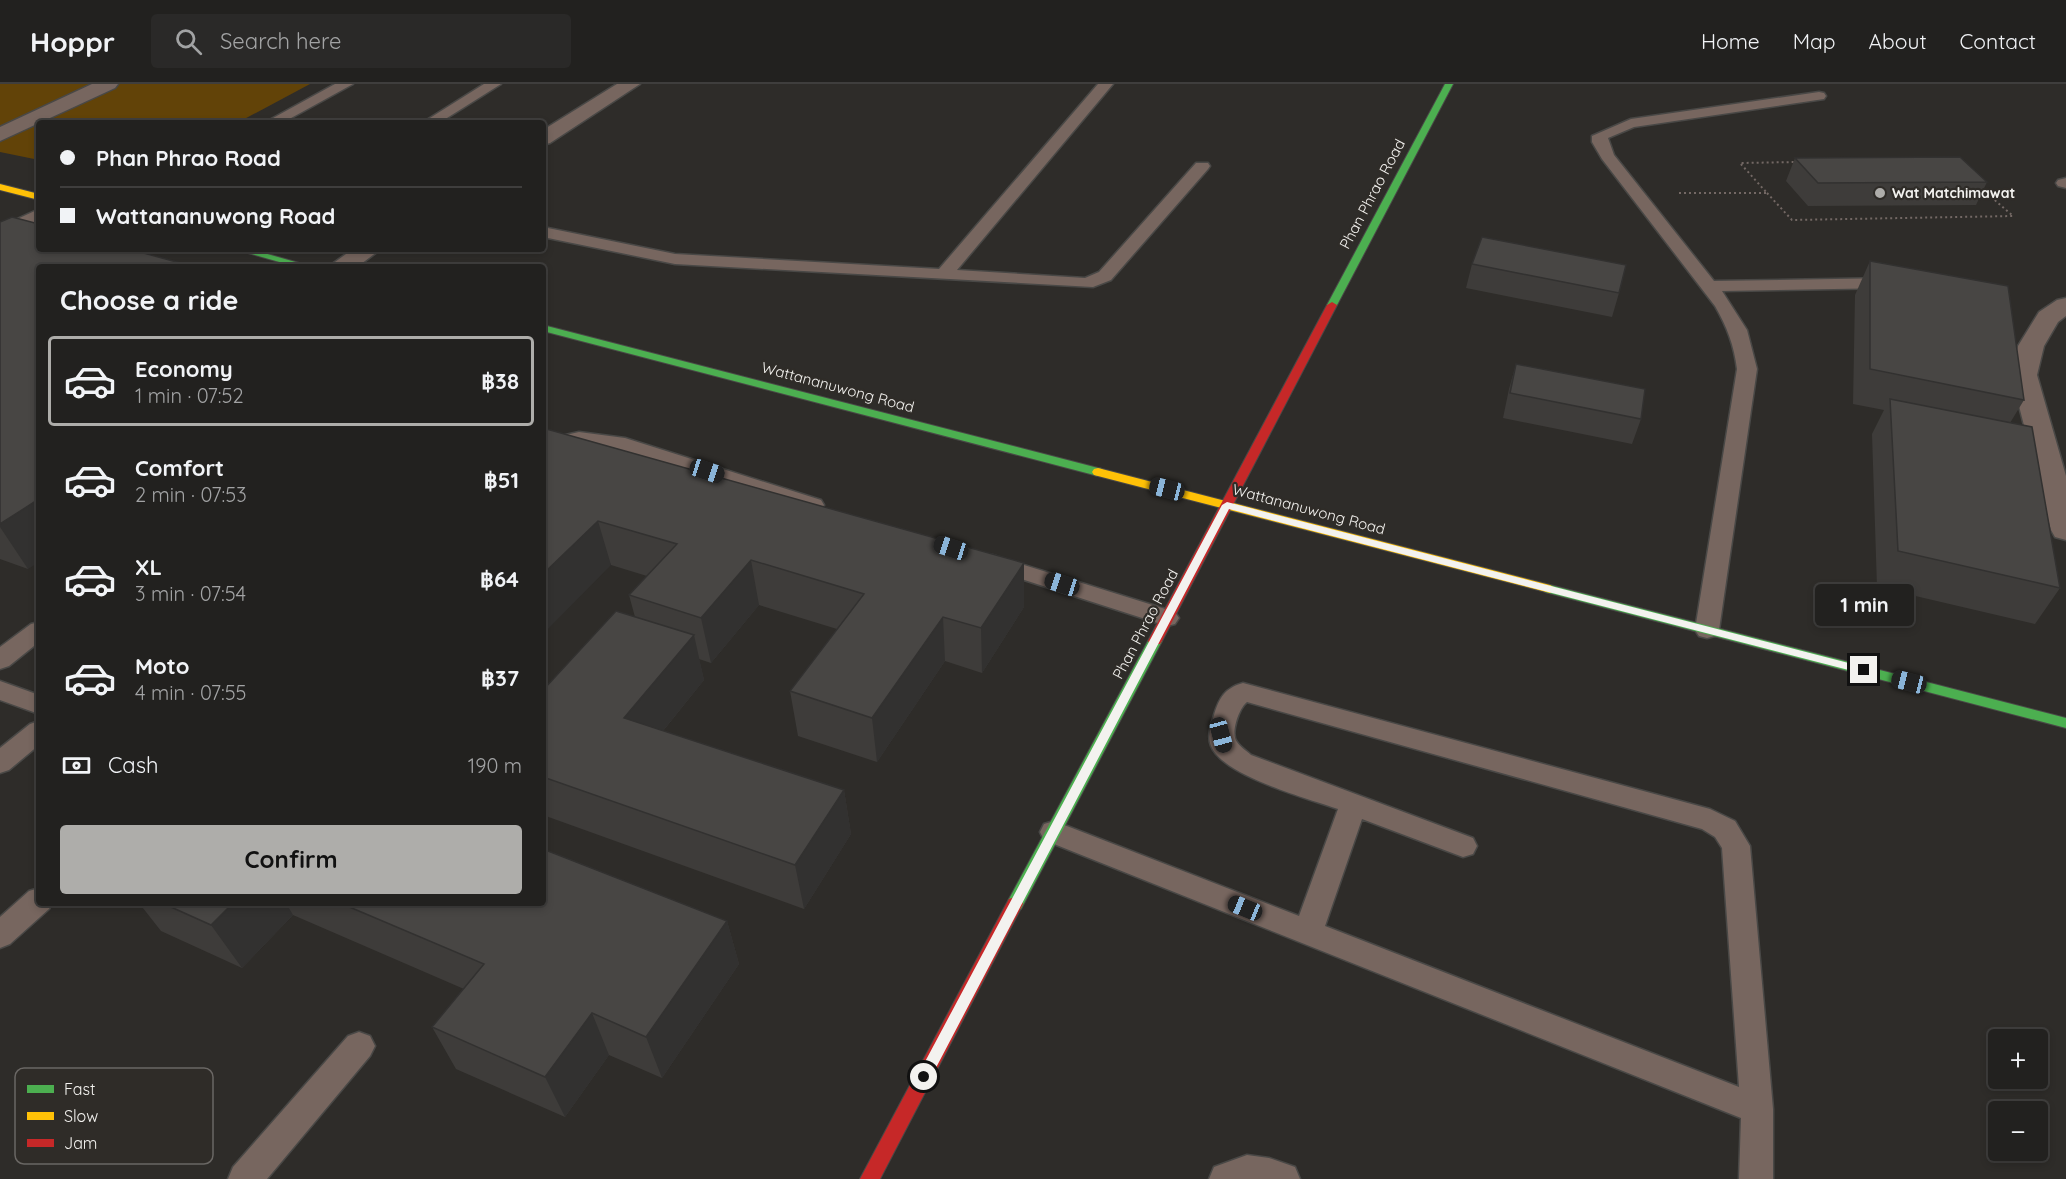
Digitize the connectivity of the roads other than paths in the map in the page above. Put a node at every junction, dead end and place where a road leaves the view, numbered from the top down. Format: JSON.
{"nodes":[{"id":1,"x":108,"y":84,"type":"edge"},
{"id":2,"x":346,"y":84,"type":"edge"},
{"id":3,"x":494,"y":84,"type":"edge"},
{"id":4,"x":630,"y":84,"type":"edge"},
{"id":5,"x":1106,"y":84,"type":"edge"},
{"id":6,"x":1449,"y":84,"type":"edge"},
{"id":7,"x":1819,"y":96,"type":"dead end"},
{"id":8,"x":276,"y":120,"type":"edge"},
{"id":9,"x":434,"y":120,"type":"edge"},
{"id":10,"x":0,"y":135,"type":"edge"},
{"id":11,"x":546,"y":137,"type":"edge"},
{"id":12,"x":1202,"y":166,"type":"dead end"},
{"id":13,"x":0,"y":187,"type":"edge"},
{"id":14,"x":36,"y":196,"type":"edge"},
{"id":15,"x":36,"y":215,"type":"edge"},
{"id":16,"x":0,"y":233,"type":"edge"},
{"id":17,"x":546,"y":233,"type":"edge"},
{"id":18,"x":250,"y":252,"type":"edge"},
{"id":19,"x":364,"y":252,"type":"edge"},
{"id":20,"x":296,"y":264,"type":"edge"},
{"id":21,"x":345,"y":264,"type":"edge"},
{"id":22,"x":944,"y":275,"type":"junction"},
{"id":23,"x":1906,"y":283,"type":"edge"},
{"id":24,"x":1710,"y":286,"type":"junction"},
{"id":25,"x":2066,"y":305,"type":"edge"},
{"id":26,"x":546,"y":329,"type":"edge"},
{"id":27,"x":546,"y":448,"type":"edge"},
{"id":28,"x":1227,"y":505,"type":"junction"},
{"id":29,"x":834,"y":511,"type":"edge"},
{"id":30,"x":2066,"y":530,"type":"edge"},
{"id":31,"x":970,"y":555,"type":"edge"},
{"id":32,"x":1167,"y":618,"type":"junction"},
{"id":33,"x":1707,"y":630,"type":"junction"},
{"id":34,"x":36,"y":632,"type":"edge"},
{"id":35,"x":0,"y":660,"type":"edge"},
{"id":36,"x":0,"y":690,"type":"edge"},
{"id":37,"x":36,"y":704,"type":"edge"},
{"id":38,"x":2066,"y":723,"type":"edge"},
{"id":39,"x":36,"y":733,"type":"edge"},
{"id":40,"x":0,"y":763,"type":"edge"},
{"id":41,"x":1353,"y":804,"type":"junction"},
{"id":42,"x":1054,"y":832,"type":"junction"},
{"id":43,"x":1462,"y":846,"type":"dead end"},
{"id":44,"x":36,"y":903,"type":"edge"},
{"id":45,"x":1308,"y":933,"type":"junction"},
{"id":46,"x":0,"y":935,"type":"edge"},
{"id":47,"x":359,"y":1046,"type":"dead end"},
{"id":48,"x":1757,"y":1109,"type":"junction"},
{"id":49,"x":246,"y":1179,"type":"edge"},
{"id":50,"x":870,"y":1179,"type":"edge"},
{"id":51,"x":1226,"y":1179,"type":"edge"},
{"id":52,"x":1283,"y":1179,"type":"edge"},
{"id":53,"x":1756,"y":1179,"type":"edge"}],
"edges":[{"from":1,"to":10,"type":"street"},
{"from":2,"to":8,"type":"lane"},
{"from":3,"to":9,"type":"lane"},
{"from":4,"to":11,"type":"street"},
{"from":5,"to":22,"type":"lane"},
{"from":6,"to":28,"type":"street","name":"Phan Phrao Road"},
{"from":7,"to":24,"type":"lane"},
{"from":12,"to":22,"type":"lane"},
{"from":13,"to":14,"type":"street"},
{"from":15,"to":16,"type":"lane"},
{"from":17,"to":22,"type":"lane"},
{"from":18,"to":20,"type":"street"},
{"from":19,"to":21,"type":"street"},
{"from":23,"to":24,"type":"lane"},
{"from":24,"to":33,"type":"lane"},
{"from":25,"to":30,"type":"street"},
{"from":26,"to":28,"type":"street","name":"Wattananuwong Road"},
{"from":27,"to":29,"type":"lane"},
{"from":28,"to":32,"type":"street","name":"Phan Phrao Road"},
{"from":28,"to":33,"type":"street","name":"Wattananuwong Road"},
{"from":31,"to":32,"type":"lane"},
{"from":32,"to":42,"type":"street","name":"Phan Phrao Road"},
{"from":33,"to":38,"type":"street","name":"Wattananuwong Road"},
{"from":34,"to":35,"type":"lane"},
{"from":36,"to":37,"type":"lane"},
{"from":39,"to":40,"type":"lane"},
{"from":41,"to":43,"type":"lane"},
{"from":41,"to":45,"type":"lane"},
{"from":41,"to":48,"type":"lane"},
{"from":42,"to":45,"type":"lane"},
{"from":42,"to":50,"type":"street","name":"Phan Phrao Road"},
{"from":44,"to":46,"type":"lane"},
{"from":45,"to":48,"type":"lane"},
{"from":47,"to":49,"type":"lane"},
{"from":48,"to":53,"type":"lane"},
{"from":51,"to":52,"type":"lane"}]}
